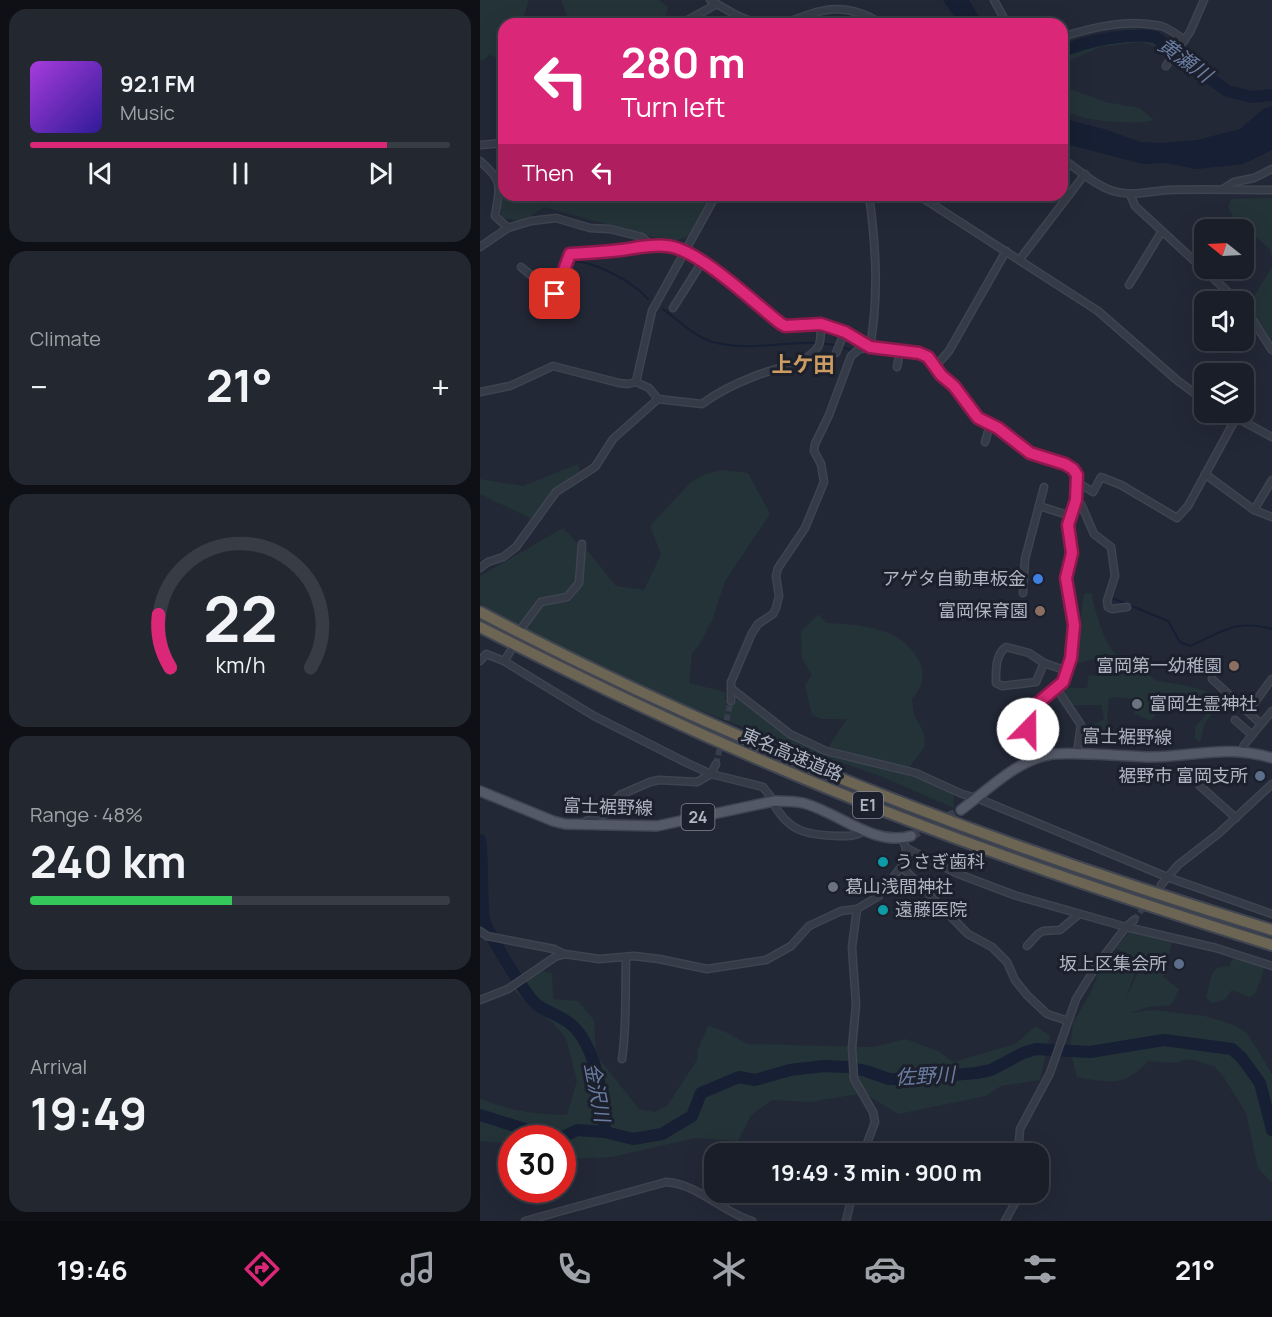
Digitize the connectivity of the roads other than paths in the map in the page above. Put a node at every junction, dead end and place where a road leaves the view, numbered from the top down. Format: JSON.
{"nodes":[{"id":1,"x":710,"y":0,"type":"edge"},
{"id":2,"x":858,"y":0,"type":"edge"},
{"id":3,"x":994,"y":0,"type":"edge"},
{"id":4,"x":1204,"y":0,"type":"edge"},
{"id":5,"x":717,"y":4,"type":"junction"},
{"id":6,"x":854,"y":9,"type":"junction"},
{"id":7,"x":692,"y":18,"type":"edge"},
{"id":8,"x":743,"y":18,"type":"edge"},
{"id":9,"x":802,"y":18,"type":"edge"},
{"id":10,"x":871,"y":18,"type":"edge"},
{"id":11,"x":1003,"y":18,"type":"edge"},
{"id":12,"x":1068,"y":35,"type":"edge"},
{"id":13,"x":1185,"y":40,"type":"junction"},
{"id":14,"x":1166,"y":66,"type":"dead end"},
{"id":15,"x":498,"y":144,"type":"edge"},
{"id":16,"x":480,"y":145,"type":"edge"},
{"id":17,"x":480,"y":161,"type":"edge"},
{"id":18,"x":1068,"y":162,"type":"edge"},
{"id":19,"x":1272,"y":169,"type":"edge"},
{"id":20,"x":1085,"y":174,"type":"junction"},
{"id":21,"x":498,"y":182,"type":"edge"},
{"id":22,"x":1223,"y":189,"type":"junction"},
{"id":23,"x":1272,"y":190,"type":"edge"},
{"id":24,"x":1130,"y":194,"type":"junction"},
{"id":25,"x":1068,"y":196,"type":"edge"},
{"id":26,"x":498,"y":198,"type":"edge"},
{"id":27,"x":713,"y":201,"type":"edge"},
{"id":28,"x":870,"y":201,"type":"edge"},
{"id":29,"x":927,"y":201,"type":"edge"},
{"id":30,"x":1064,"y":201,"type":"edge"},
{"id":31,"x":508,"y":228,"type":"junction"},
{"id":32,"x":1162,"y":231,"type":"junction"},
{"id":33,"x":652,"y":246,"type":"junction"},
{"id":34,"x":480,"y":247,"type":"edge"},
{"id":35,"x":685,"y":251,"type":"junction"},
{"id":36,"x":1006,"y":251,"type":"junction"},
{"id":37,"x":1020,"y":259,"type":"junction"},
{"id":38,"x":702,"y":262,"type":"junction"},
{"id":39,"x":521,"y":267,"type":"dead end"},
{"id":40,"x":1129,"y":285,"type":"dead end"},
{"id":41,"x":1227,"y":291,"type":"edge"},
{"id":42,"x":555,"y":294,"type":"junction"},
{"id":43,"x":566,"y":303,"type":"dead end"},
{"id":44,"x":673,"y":308,"type":"dead end"},
{"id":45,"x":1254,"y":322,"type":"edge"},
{"id":46,"x":821,"y":324,"type":"junction"},
{"id":47,"x":845,"y":332,"type":"junction"},
{"id":48,"x":870,"y":347,"type":"junction"},
{"id":49,"x":1272,"y":350,"type":"edge"},
{"id":50,"x":900,"y":351,"type":"junction"},
{"id":51,"x":836,"y":352,"type":"dead end"},
{"id":52,"x":897,"y":367,"type":"dead end"},
{"id":53,"x":935,"y":367,"type":"junction"},
{"id":54,"x":636,"y":382,"type":"junction"},
{"id":55,"x":480,"y":392,"type":"edge"},
{"id":56,"x":1194,"y":393,"type":"edge"},
{"id":57,"x":658,"y":399,"type":"junction"},
{"id":58,"x":1233,"y":423,"type":"edge"},
{"id":59,"x":1245,"y":423,"type":"edge"},
{"id":60,"x":990,"y":425,"type":"junction"},
{"id":61,"x":1272,"y":437,"type":"edge"},
{"id":62,"x":985,"y":442,"type":"dead end"},
{"id":63,"x":1205,"y":474,"type":"junction"},
{"id":64,"x":1272,"y":480,"type":"edge"},
{"id":65,"x":1077,"y":482,"type":"junction"},
{"id":66,"x":1044,"y":487,"type":"dead end"},
{"id":67,"x":1075,"y":502,"type":"junction"},
{"id":68,"x":1039,"y":506,"type":"junction"},
{"id":69,"x":1254,"y":510,"type":"junction"},
{"id":70,"x":1071,"y":516,"type":"junction"},
{"id":71,"x":1272,"y":517,"type":"edge"},
{"id":72,"x":582,"y":544,"type":"dead end"},
{"id":73,"x":480,"y":568,"type":"edge"},
{"id":74,"x":1023,"y":593,"type":"dead end"},
{"id":75,"x":1127,"y":607,"type":"dead end"},
{"id":76,"x":480,"y":612,"type":"edge"},
{"id":77,"x":523,"y":626,"type":"dead end"},
{"id":78,"x":480,"y":627,"type":"edge"},
{"id":79,"x":510,"y":652,"type":"dead end"},
{"id":80,"x":480,"y":661,"type":"edge"},
{"id":81,"x":504,"y":661,"type":"junction"},
{"id":82,"x":1044,"y":663,"type":"junction"},
{"id":83,"x":1067,"y":671,"type":"junction"},
{"id":84,"x":1212,"y":679,"type":"dead end"},
{"id":85,"x":1272,"y":679,"type":"edge"},
{"id":86,"x":1057,"y":688,"type":"junction"},
{"id":87,"x":732,"y":689,"type":"junction"},
{"id":88,"x":731,"y":701,"type":"tunnel mouth"},
{"id":89,"x":1247,"y":711,"type":"junction"},
{"id":90,"x":1272,"y":711,"type":"edge"},
{"id":91,"x":1235,"y":720,"type":"dead end"},
{"id":92,"x":1260,"y":723,"type":"junction"},
{"id":93,"x":1252,"y":735,"type":"junction"},
{"id":94,"x":1242,"y":751,"type":"junction"},
{"id":95,"x":1077,"y":753,"type":"junction"},
{"id":96,"x":1038,"y":756,"type":"junction"},
{"id":97,"x":1272,"y":758,"type":"edge"},
{"id":98,"x":716,"y":764,"type":"tunnel mouth"},
{"id":99,"x":711,"y":774,"type":"junction"},
{"id":100,"x":1272,"y":784,"type":"edge"},
{"id":101,"x":1200,"y":786,"type":"dead end"},
{"id":102,"x":1266,"y":789,"type":"junction"},
{"id":103,"x":481,"y":792,"type":"edge"},
{"id":104,"x":1272,"y":794,"type":"edge"},
{"id":105,"x":977,"y":798,"type":"junction"},
{"id":106,"x":773,"y":801,"type":"junction"},
{"id":107,"x":961,"y":810,"type":"tunnel mouth"},
{"id":108,"x":1236,"y":818,"type":"junction"},
{"id":109,"x":582,"y":826,"type":"junction"},
{"id":110,"x":865,"y":830,"type":"junction"},
{"id":111,"x":907,"y":837,"type":"joint"},
{"id":112,"x":906,"y":848,"type":"junction"},
{"id":113,"x":902,"y":867,"type":"junction"},
{"id":114,"x":1167,"y":877,"type":"junction"},
{"id":115,"x":1161,"y":885,"type":"tunnel mouth"},
{"id":116,"x":857,"y":909,"type":"junction"},
{"id":117,"x":1079,"y":914,"type":"junction"},
{"id":118,"x":1272,"y":914,"type":"edge"},
{"id":119,"x":1134,"y":920,"type":"tunnel mouth"},
{"id":120,"x":1126,"y":927,"type":"junction"},
{"id":121,"x":1272,"y":930,"type":"edge"},
{"id":122,"x":480,"y":932,"type":"edge"},
{"id":123,"x":1272,"y":945,"type":"edge"},
{"id":124,"x":1027,"y":946,"type":"dead end"},
{"id":125,"x":565,"y":954,"type":"junction"},
{"id":126,"x":626,"y":957,"type":"junction"},
{"id":127,"x":1272,"y":966,"type":"edge"},
{"id":128,"x":480,"y":1000,"type":"edge"},
{"id":129,"x":1068,"y":1021,"type":"junction"},
{"id":130,"x":622,"y":1059,"type":"dead end"},
{"id":131,"x":867,"y":1143,"type":"edge"},
{"id":132,"x":1019,"y":1143,"type":"edge"},
{"id":133,"x":850,"y":1203,"type":"edge"},
{"id":134,"x":1015,"y":1203,"type":"edge"},
{"id":135,"x":537,"y":1219,"type":"edge"},
{"id":136,"x":525,"y":1221,"type":"edge"},
{"id":137,"x":752,"y":1221,"type":"edge"},
{"id":138,"x":846,"y":1221,"type":"edge"},
{"id":139,"x":1005,"y":1221,"type":"edge"}],
"edges":[{"from":1,"to":5,"type":"street"},
{"from":2,"to":6,"type":"street"},
{"from":3,"to":11,"type":"street"},
{"from":4,"to":13,"type":"street"},
{"from":5,"to":7,"type":"street"},
{"from":5,"to":8,"type":"street"},
{"from":6,"to":9,"type":"street"},
{"from":6,"to":10,"type":"street"},
{"from":12,"to":13,"type":"street"},
{"from":13,"to":14,"type":"street"},
{"from":15,"to":16,"type":"street"},
{"from":17,"to":21,"type":"street"},
{"from":18,"to":20,"type":"street"},
{"from":19,"to":22,"type":"street"},
{"from":20,"to":24,"type":"street"},
{"from":20,"to":25,"type":"street"},
{"from":22,"to":23,"type":"street"},
{"from":22,"to":24,"type":"street"},
{"from":24,"to":32,"type":"street"},
{"from":26,"to":31,"type":"street"},
{"from":27,"to":35,"type":"street"},
{"from":28,"to":48,"type":"street"},
{"from":29,"to":36,"type":"street"},
{"from":30,"to":37,"type":"street"},
{"from":31,"to":33,"type":"street"},
{"from":31,"to":34,"type":"street"},
{"from":32,"to":40,"type":"street"},
{"from":32,"to":41,"type":"street"},
{"from":33,"to":35,"type":"street"},
{"from":33,"to":42,"type":"street"},
{"from":35,"to":38,"type":"street"},
{"from":35,"to":54,"type":"street"},
{"from":36,"to":37,"type":"street"},
{"from":36,"to":53,"type":"street"},
{"from":37,"to":56,"type":"street"},
{"from":38,"to":44,"type":"street"},
{"from":38,"to":46,"type":"street"},
{"from":39,"to":42,"type":"street"},
{"from":42,"to":43,"type":"street"},
{"from":45,"to":49,"type":"street"},
{"from":46,"to":47,"type":"street"},
{"from":46,"to":57,"type":"street"},
{"from":47,"to":48,"type":"street"},
{"from":47,"to":51,"type":"street"},
{"from":48,"to":50,"type":"street"},
{"from":48,"to":87,"type":"street"},
{"from":50,"to":52,"type":"street"},
{"from":50,"to":53,"type":"street"},
{"from":53,"to":60,"type":"street"},
{"from":54,"to":55,"type":"street"},
{"from":54,"to":57,"type":"street"},
{"from":57,"to":73,"type":"street"},
{"from":58,"to":63,"type":"street"},
{"from":59,"to":61,"type":"street"},
{"from":60,"to":62,"type":"street"},
{"from":60,"to":65,"type":"street"},
{"from":63,"to":65,"type":"street"},
{"from":63,"to":69,"type":"street"},
{"from":64,"to":69,"type":"street"},
{"from":65,"to":67,"type":"street"},
{"from":66,"to":68,"type":"street"},
{"from":67,"to":70,"type":"street"},
{"from":67,"to":75,"type":"street"},
{"from":68,"to":70,"type":"street"},
{"from":68,"to":74,"type":"street"},
{"from":69,"to":71,"type":"street"},
{"from":70,"to":83,"type":"street"},
{"from":72,"to":77,"type":"street"},
{"from":76,"to":121,"type":"highway","name":"東名高速道路","number":"E1"},
{"from":78,"to":123,"type":"highway","name":"東名高速道路","number":"E1"},
{"from":79,"to":81,"type":"street"},
{"from":80,"to":81,"type":"street"},
{"from":81,"to":99,"type":"street"},
{"from":82,"to":82,"type":"street"},
{"from":82,"to":83,"type":"street"},
{"from":83,"to":86,"type":"street"},
{"from":84,"to":89,"type":"street"},
{"from":85,"to":89,"type":"street"},
{"from":86,"to":95,"type":"street"},
{"from":86,"to":96,"type":"street"},
{"from":87,"to":88,"type":"street"},
{"from":87,"to":105,"type":"street"},
{"from":89,"to":92,"type":"street"},
{"from":90,"to":92,"type":"street"},
{"from":91,"to":93,"type":"street"},
{"from":92,"to":93,"type":"street"},
{"from":93,"to":94,"type":"street"},
{"from":94,"to":95,"type":"main road","name":"富士裾野線"},
{"from":94,"to":97,"type":"main road","name":"富士裾野線"},
{"from":95,"to":96,"type":"main road","name":"富士裾野線"},
{"from":96,"to":105,"type":"main road","name":"富士裾野線"},
{"from":98,"to":99,"type":"street"},
{"from":99,"to":106,"type":"street"},
{"from":99,"to":109,"type":"street"},
{"from":100,"to":102,"type":"street"},
{"from":101,"to":108,"type":"street"},
{"from":102,"to":104,"type":"street"},
{"from":102,"to":108,"type":"street"},
{"from":103,"to":109,"type":"main road","name":"富士裾野線","number":"24"},
{"from":105,"to":107,"type":"main road","name":"富士裾野線"},
{"from":105,"to":114,"type":"street"},
{"from":106,"to":109,"type":"main road","name":"富士裾野線","number":"24"},
{"from":106,"to":110,"type":"main road","name":"富士裾野線","number":"24"},
{"from":106,"to":110,"type":"street"},
{"from":108,"to":114,"type":"street"},
{"from":110,"to":111,"type":"main road","name":"富士裾野線","number":"24"},
{"from":111,"to":112,"type":"street"},
{"from":112,"to":113,"type":"street"},
{"from":112,"to":117,"type":"street"},
{"from":113,"to":116,"type":"street"},
{"from":113,"to":129,"type":"street"},
{"from":114,"to":115,"type":"street"},
{"from":114,"to":118,"type":"street"},
{"from":116,"to":126,"type":"street"},
{"from":116,"to":131,"type":"street"},
{"from":117,"to":120,"type":"street"},
{"from":117,"to":124,"type":"street"},
{"from":119,"to":120,"type":"street"},
{"from":120,"to":127,"type":"street"},
{"from":120,"to":129,"type":"street"},
{"from":122,"to":125,"type":"street"},
{"from":125,"to":126,"type":"street"},
{"from":125,"to":128,"type":"street"},
{"from":126,"to":130,"type":"street"},
{"from":129,"to":132,"type":"street"},
{"from":133,"to":138,"type":"street"},
{"from":134,"to":139,"type":"street"},
{"from":135,"to":136,"type":"street"},
{"from":135,"to":137,"type":"street"}]}
